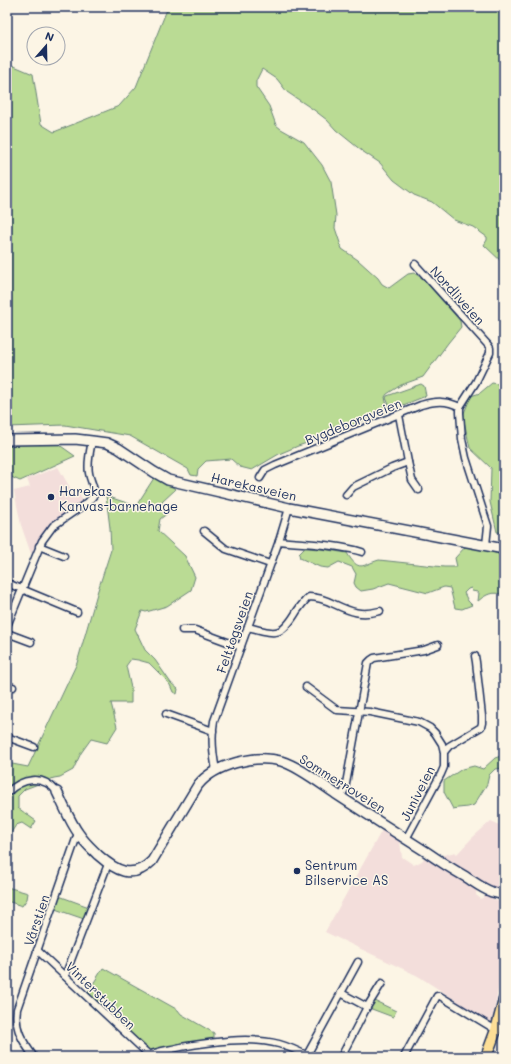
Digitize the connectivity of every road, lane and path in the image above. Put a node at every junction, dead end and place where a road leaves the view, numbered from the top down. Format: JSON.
{"nodes":[{"id":1,"x":415,"y":264,"type":"dead end"},
{"id":2,"x":460,"y":407,"type":"junction"},
{"id":3,"x":400,"y":415,"type":"junction"},
{"id":4,"x":7,"y":440,"type":"edge"},
{"id":5,"x":92,"y":441,"type":"junction"},
{"id":6,"x":408,"y":462,"type":"junction"},
{"id":7,"x":260,"y":478,"type":"dead end"},
{"id":8,"x":418,"y":490,"type":"dead end"},
{"id":9,"x":346,"y":495,"type":"dead end"},
{"id":10,"x":289,"y":508,"type":"junction"},
{"id":11,"x":204,"y":531,"type":"dead end"},
{"id":12,"x":279,"y":541,"type":"junction"},
{"id":13,"x":486,"y":545,"type":"junction"},
{"id":14,"x":39,"y":546,"type":"junction"},
{"id":15,"x":504,"y":549,"type":"edge"},
{"id":16,"x":362,"y":552,"type":"dead end"},
{"id":17,"x":64,"y":556,"type":"dead end"},
{"id":18,"x":270,"y":564,"type":"junction"},
{"id":19,"x":7,"y":582,"type":"edge"},
{"id":20,"x":22,"y":589,"type":"junction"},
{"id":21,"x":380,"y":611,"type":"dead end"},
{"id":22,"x":77,"y":612,"type":"dead end"},
{"id":23,"x":7,"y":626,"type":"edge"},
{"id":24,"x":248,"y":627,"type":"junction"},
{"id":25,"x":182,"y":630,"type":"dead end"},
{"id":26,"x":7,"y":633,"type":"edge"},
{"id":27,"x":31,"y":642,"type":"dead end"},
{"id":28,"x":438,"y":645,"type":"dead end"},
{"id":29,"x":241,"y":647,"type":"junction"},
{"id":30,"x":475,"y":656,"type":"dead end"},
{"id":31,"x":306,"y":687,"type":"dead end"},
{"id":32,"x":359,"y":711,"type":"junction"},
{"id":33,"x":166,"y":714,"type":"dead end"},
{"id":34,"x":213,"y":731,"type":"junction"},
{"id":35,"x":7,"y":736,"type":"edge"},
{"id":36,"x":34,"y":747,"type":"dead end"},
{"id":37,"x":444,"y":752,"type":"junction"},
{"id":38,"x":216,"y":770,"type":"junction"},
{"id":39,"x":57,"y":792,"type":"joint"},
{"id":40,"x":7,"y":793,"type":"edge"},
{"id":41,"x":341,"y":797,"type":"junction"},
{"id":42,"x":78,"y":833,"type":"junction"},
{"id":43,"x":406,"y":839,"type":"junction"},
{"id":44,"x":108,"y":864,"type":"junction"},
{"id":45,"x":504,"y":895,"type":"edge"},
{"id":46,"x":37,"y":950,"type":"junction"},
{"id":47,"x":358,"y":962,"type":"dead end"},
{"id":48,"x":65,"y":976,"type":"junction"},
{"id":49,"x":382,"y":983,"type":"dead end"},
{"id":50,"x":341,"y":993,"type":"junction"},
{"id":51,"x":504,"y":1000,"type":"edge"},
{"id":52,"x":367,"y":1007,"type":"junction"},
{"id":53,"x":496,"y":1030,"type":"junction"},
{"id":54,"x":148,"y":1056,"type":"edge"},
{"id":55,"x":309,"y":1056,"type":"edge"},
{"id":56,"x":34,"y":1057,"type":"edge"},
{"id":57,"x":341,"y":1057,"type":"edge"},
{"id":58,"x":404,"y":1057,"type":"edge"},
{"id":59,"x":486,"y":1057,"type":"edge"}],
"edges":[{"from":1,"to":2,"type":"street","name":"Nordliveien"},
{"from":2,"to":3,"type":"street","name":"Bygdeborgveien"},
{"from":2,"to":13,"type":"street"},
{"from":3,"to":6,"type":"street"},
{"from":3,"to":7,"type":"street","name":"Bygdeborgveien"},
{"from":4,"to":5,"type":"street","name":"Harekasveien"},
{"from":5,"to":10,"type":"street","name":"Harekasveien"},
{"from":5,"to":14,"type":"street"},
{"from":6,"to":8,"type":"street"},
{"from":6,"to":9,"type":"street"},
{"from":10,"to":12,"type":"street","name":"Felttogsveien"},
{"from":10,"to":13,"type":"street","name":"Harekasveien"},
{"from":11,"to":18,"type":"street"},
{"from":12,"to":16,"type":"street"},
{"from":12,"to":18,"type":"street","name":"Felttogsveien"},
{"from":13,"to":15,"type":"street","name":"Harekasveien"},
{"from":14,"to":17,"type":"street"},
{"from":14,"to":20,"type":"street"},
{"from":18,"to":24,"type":"street","name":"Felttogsveien"},
{"from":19,"to":20,"type":"street"},
{"from":20,"to":22,"type":"street"},
{"from":20,"to":23,"type":"street"},
{"from":21,"to":24,"type":"street"},
{"from":24,"to":29,"type":"street","name":"Felttogsveien"},
{"from":25,"to":29,"type":"street"},
{"from":26,"to":27,"type":"street"},
{"from":28,"to":32,"type":"street"},
{"from":29,"to":34,"type":"street","name":"Felttogsveien"},
{"from":30,"to":37,"type":"street","name":"Juniveien"},
{"from":31,"to":32,"type":"street"},
{"from":32,"to":37,"type":"street"},
{"from":32,"to":41,"type":"street"},
{"from":33,"to":34,"type":"street"},
{"from":34,"to":38,"type":"street","name":"Felttogsveien"},
{"from":35,"to":36,"type":"street"},
{"from":37,"to":43,"type":"street","name":"Juniveien"},
{"from":38,"to":41,"type":"street","name":"Sommerroveien"},
{"from":38,"to":44,"type":"street","name":"Sommerroveien"},
{"from":39,"to":40,"type":"street"},
{"from":39,"to":42,"type":"street","name":"Sommerroveien"},
{"from":41,"to":43,"type":"street","name":"Sommerroveien"},
{"from":42,"to":44,"type":"street","name":"Sommerroveien"},
{"from":42,"to":46,"type":"street","name":"Vårstien"},
{"from":43,"to":45,"type":"street","name":"Sommerroveien"},
{"from":44,"to":48,"type":"street"},
{"from":46,"to":48,"type":"street","name":"Vinterstubben"},
{"from":46,"to":56,"type":"street","name":"Vårstien"},
{"from":47,"to":50,"type":"street"},
{"from":48,"to":54,"type":"street","name":"Vinterstubben"},
{"from":49,"to":52,"type":"street"},
{"from":50,"to":52,"type":"street"},
{"from":50,"to":55,"type":"street"},
{"from":51,"to":53,"type":"main road"},
{"from":52,"to":57,"type":"street"},
{"from":53,"to":58,"type":"street"},
{"from":53,"to":59,"type":"main road"},
{"from":54,"to":55,"type":"street"}]}
